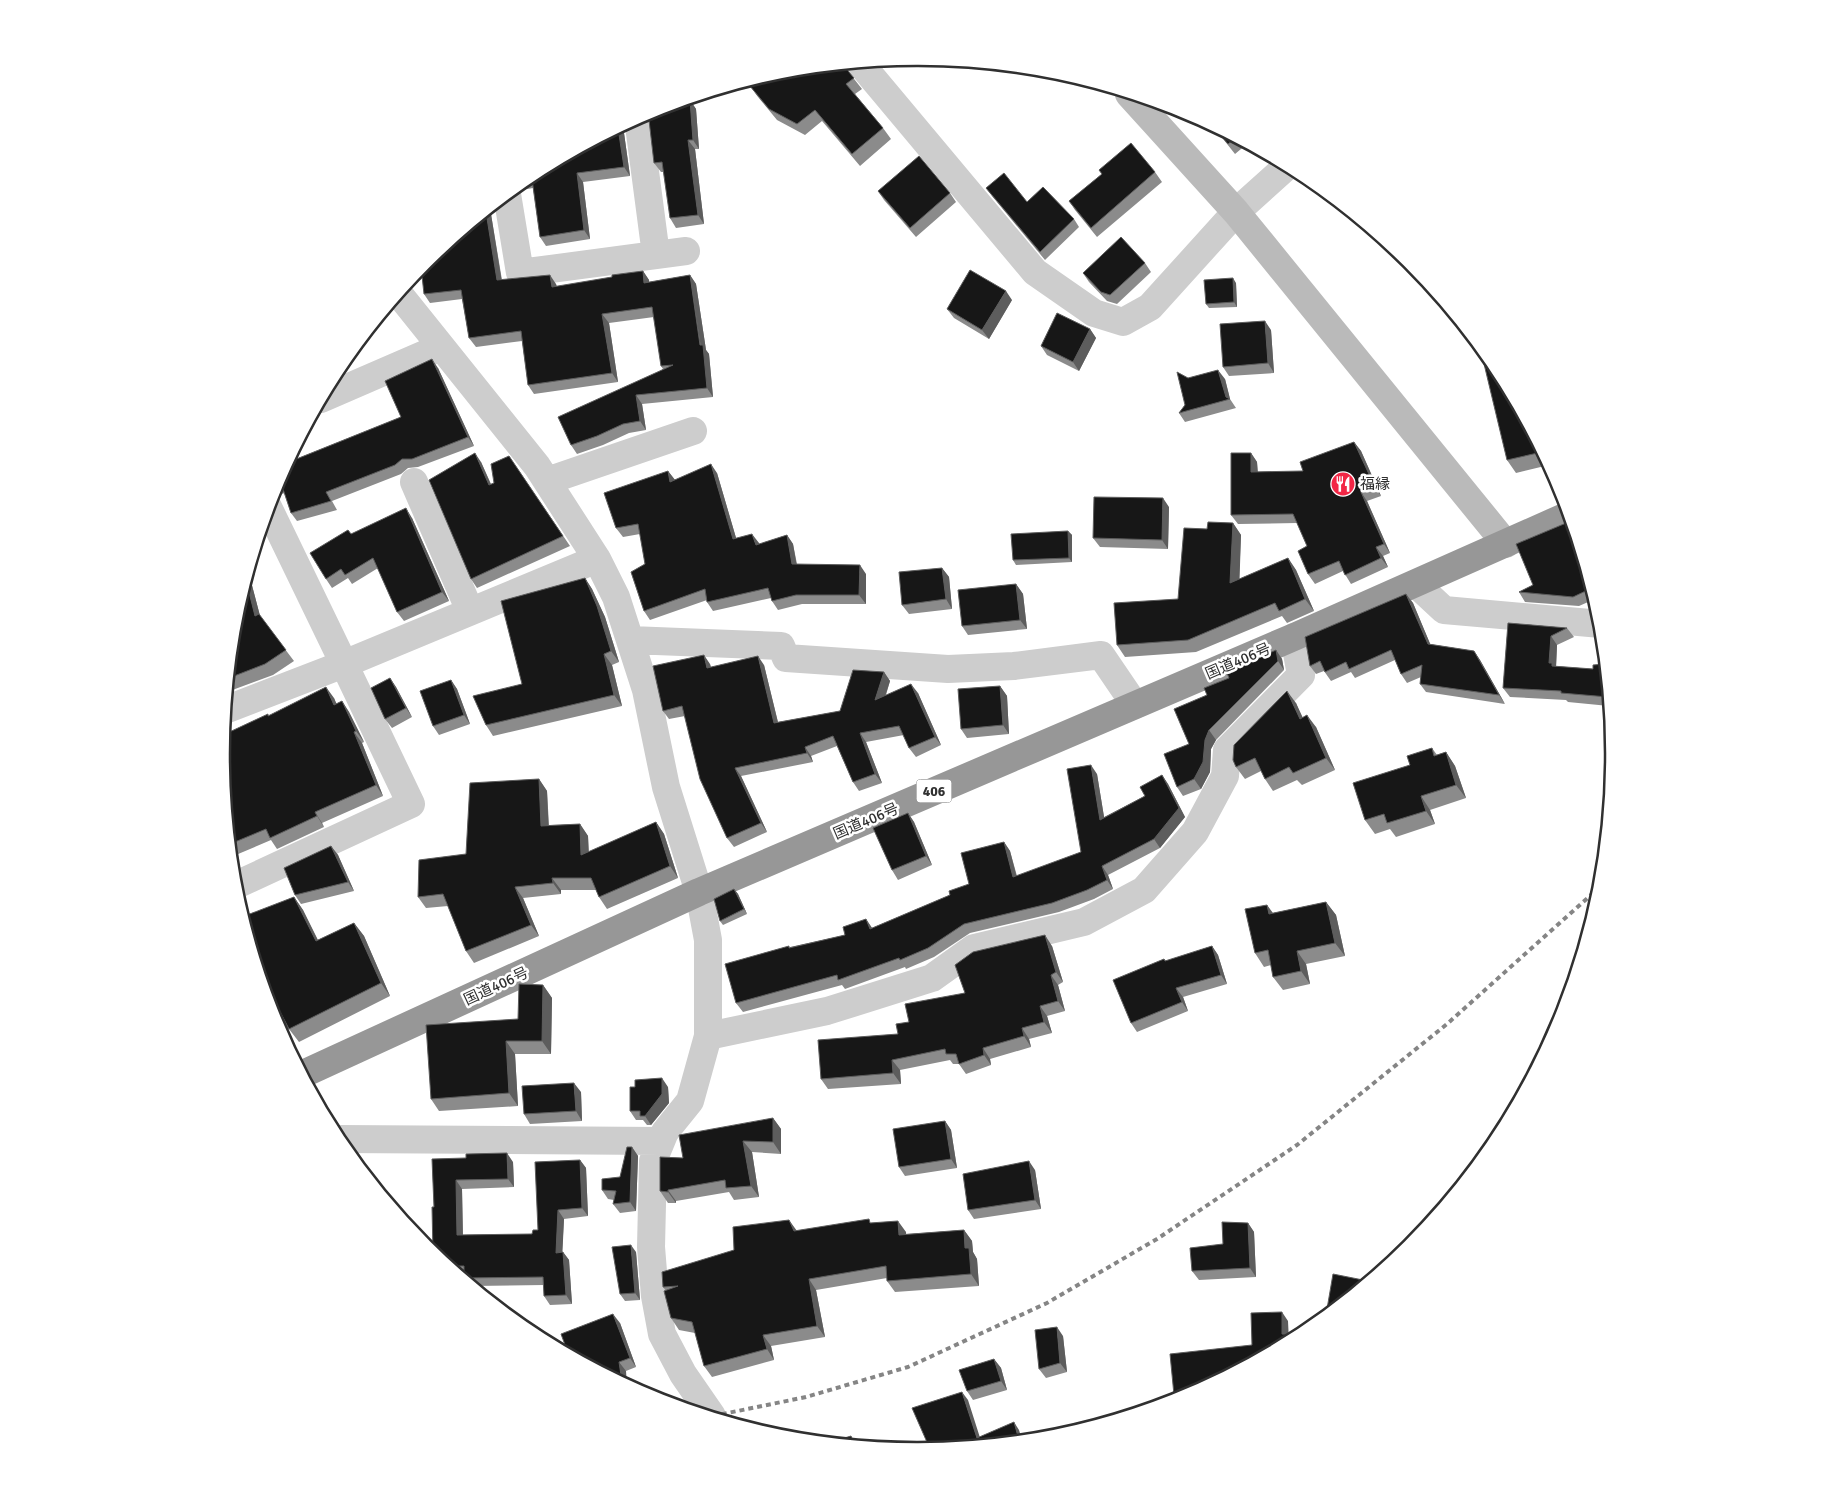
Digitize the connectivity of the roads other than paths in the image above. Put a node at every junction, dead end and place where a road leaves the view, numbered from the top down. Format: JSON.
{"nodes":[{"id":1,"x":865,"y":69,"type":"edge"},
{"id":2,"x":1136,"y":102,"type":"edge"},
{"id":3,"x":639,"y":126,"type":"edge"},
{"id":4,"x":1282,"y":171,"type":"edge"},
{"id":5,"x":508,"y":201,"type":"edge"},
{"id":6,"x":1236,"y":212,"type":"junction"},
{"id":7,"x":686,"y":251,"type":"dead end"},
{"id":8,"x":656,"y":255,"type":"junction"},
{"id":9,"x":403,"y":298,"type":"edge"},
{"id":10,"x":442,"y":347,"type":"junction"},
{"id":11,"x":332,"y":394,"type":"edge"},
{"id":12,"x":692,"y":430,"type":"dead end"},
{"id":13,"x":547,"y":481,"type":"junction"},
{"id":14,"x":414,"y":482,"type":"dead end"},
{"id":15,"x":272,"y":516,"type":"edge"},
{"id":16,"x":1563,"y":518,"type":"edge"},
{"id":17,"x":1506,"y":544,"type":"junction"},
{"id":18,"x":597,"y":559,"type":"junction"},
{"id":19,"x":1416,"y":584,"type":"junction"},
{"id":20,"x":470,"y":611,"type":"junction"},
{"id":21,"x":1593,"y":623,"type":"edge"},
{"id":22,"x":1294,"y":636,"type":"junction"},
{"id":23,"x":630,"y":640,"type":"junction"},
{"id":24,"x":344,"y":664,"type":"junction"},
{"id":25,"x":1135,"y":705,"type":"junction"},
{"id":26,"x":231,"y":708,"type":"edge"},
{"id":27,"x":242,"y":882,"type":"edge"},
{"id":28,"x":699,"y":892,"type":"junction"},
{"id":29,"x":708,"y":1036,"type":"junction"},
{"id":30,"x":308,"y":1072,"type":"edge"},
{"id":31,"x":348,"y":1139,"type":"edge"},
{"id":32,"x":661,"y":1141,"type":"junction"},
{"id":33,"x":707,"y":1408,"type":"edge"}],
"edges":[{"from":1,"to":6,"type":"street"},
{"from":2,"to":6,"type":"street"},
{"from":3,"to":8,"type":"street"},
{"from":4,"to":6,"type":"street"},
{"from":5,"to":8,"type":"street"},
{"from":6,"to":17,"type":"street"},
{"from":7,"to":8,"type":"street"},
{"from":9,"to":10,"type":"street"},
{"from":10,"to":11,"type":"street"},
{"from":10,"to":13,"type":"street"},
{"from":12,"to":13,"type":"street"},
{"from":13,"to":18,"type":"street"},
{"from":14,"to":20,"type":"street"},
{"from":15,"to":24,"type":"street"},
{"from":16,"to":17,"type":"highway","name":"国道406号","number":"406"},
{"from":17,"to":19,"type":"highway","name":"国道406号","number":"406"},
{"from":18,"to":20,"type":"street"},
{"from":18,"to":23,"type":"street"},
{"from":19,"to":21,"type":"street"},
{"from":19,"to":22,"type":"highway","name":"国道406号","number":"406"},
{"from":20,"to":24,"type":"street"},
{"from":22,"to":25,"type":"highway","name":"国道406号","number":"406"},
{"from":22,"to":29,"type":"street"},
{"from":23,"to":25,"type":"street"},
{"from":23,"to":28,"type":"street"},
{"from":24,"to":26,"type":"street"},
{"from":24,"to":27,"type":"street"},
{"from":25,"to":28,"type":"highway","name":"国道406号","number":"406"},
{"from":28,"to":29,"type":"street"},
{"from":28,"to":30,"type":"highway","name":"国道406号","number":"406"},
{"from":29,"to":32,"type":"street"},
{"from":31,"to":32,"type":"street"},
{"from":32,"to":33,"type":"street"}]}
